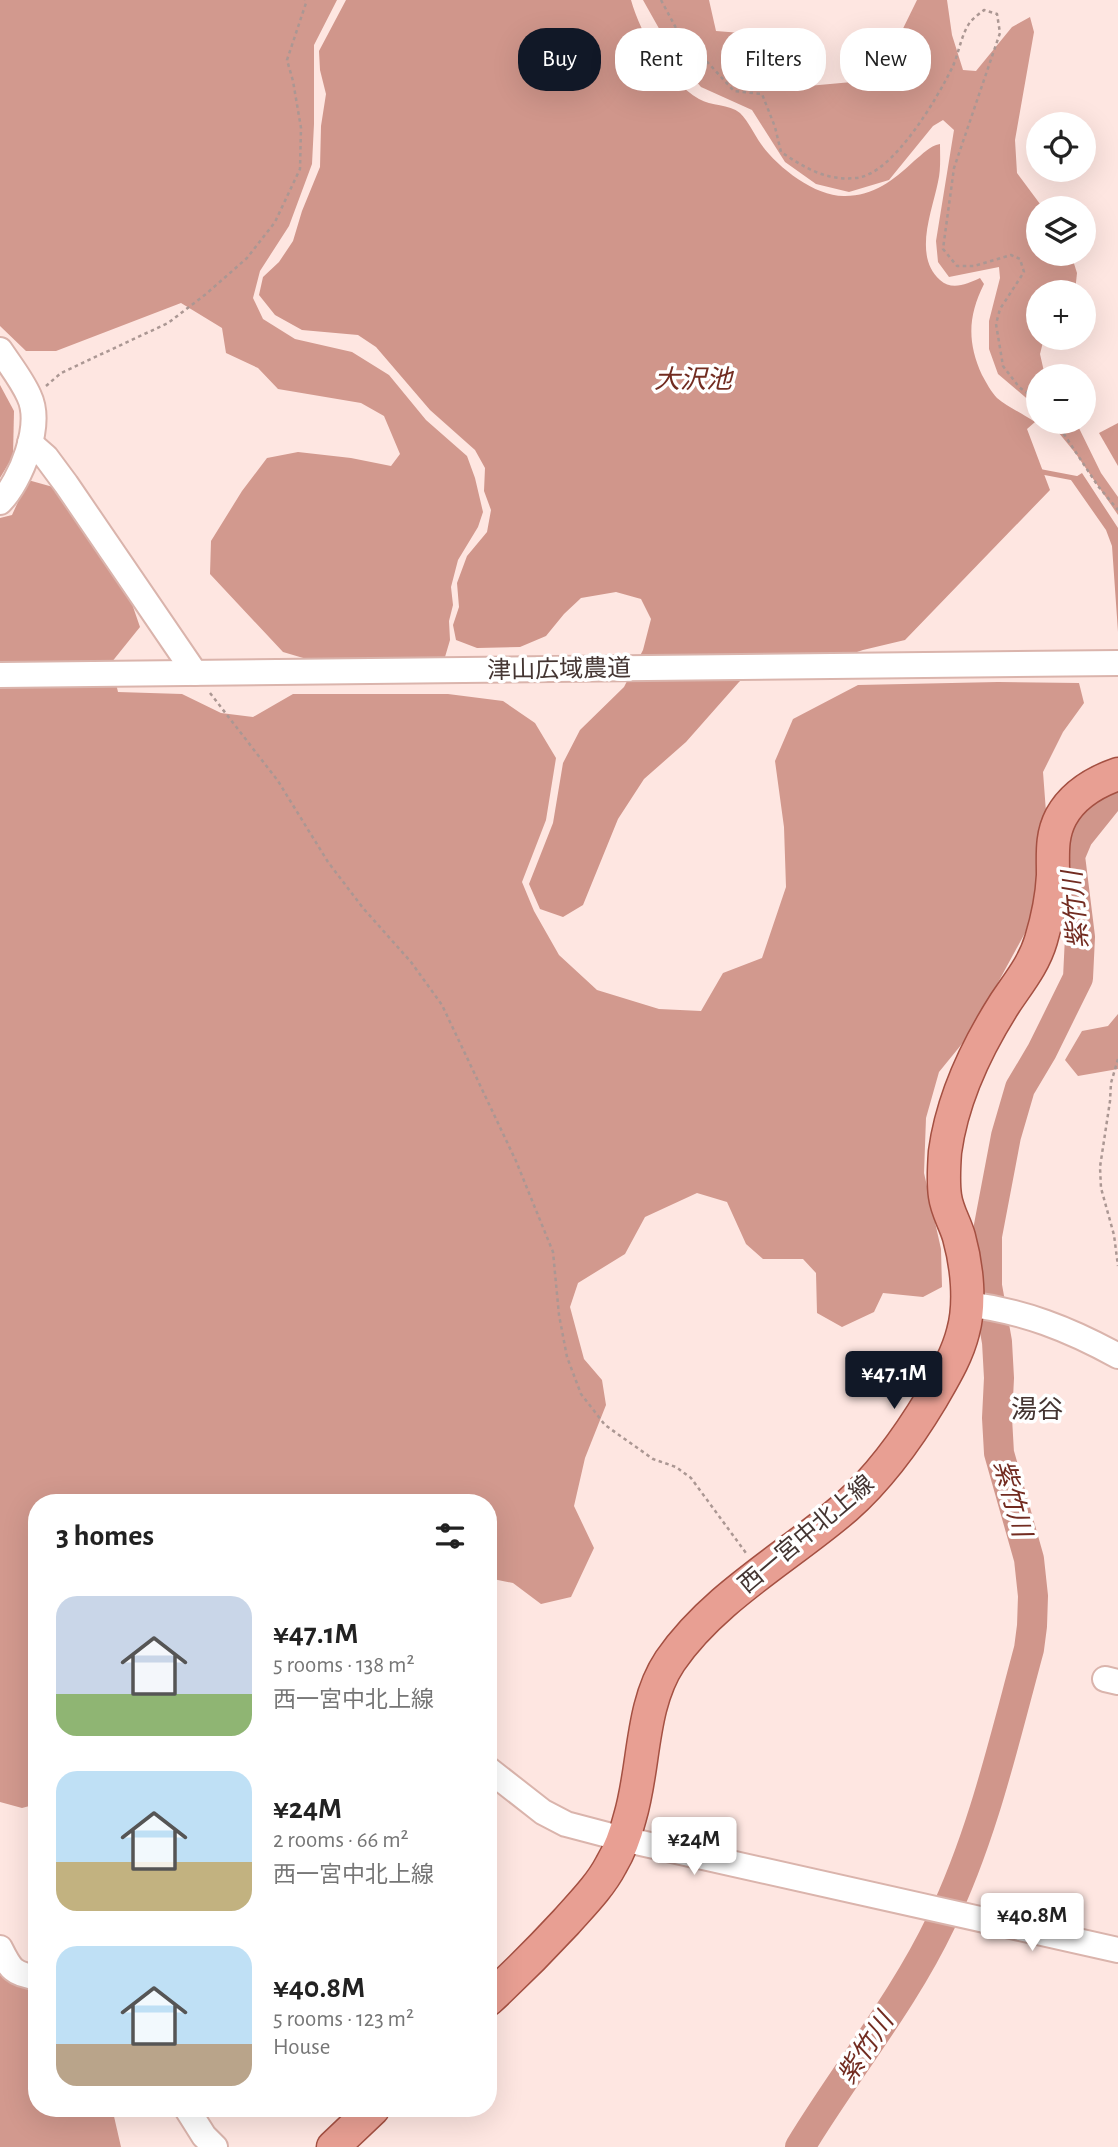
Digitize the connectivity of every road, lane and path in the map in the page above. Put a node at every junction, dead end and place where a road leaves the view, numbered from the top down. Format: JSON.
{"nodes":[{"id":1,"x":305,"y":0,"type":"edge"},
{"id":2,"x":661,"y":0,"type":"edge"},
{"id":3,"x":0,"y":351,"type":"edge"},
{"id":4,"x":1026,"y":392,"type":"edge"},
{"id":5,"x":31,"y":398,"type":"junction"},
{"id":6,"x":1064,"y":434,"type":"edge"},
{"id":7,"x":30,"y":443,"type":"junction"},
{"id":8,"x":0,"y":502,"type":"edge"},
{"id":9,"x":1118,"y":510,"type":"edge"},
{"id":10,"x":1118,"y":663,"type":"edge"},
{"id":11,"x":195,"y":673,"type":"junction"},
{"id":12,"x":0,"y":675,"type":"edge"},
{"id":13,"x":1116,"y":775,"type":"edge"},
{"id":14,"x":1118,"y":1059,"type":"edge"},
{"id":15,"x":1118,"y":1266,"type":"edge"},
{"id":16,"x":986,"y":1307,"type":"junction"},
{"id":17,"x":1118,"y":1356,"type":"edge"},
{"id":18,"x":760,"y":1572,"type":"junction"},
{"id":19,"x":497,"y":1776,"type":"edge"},
{"id":20,"x":623,"y":1839,"type":"junction"},
{"id":21,"x":0,"y":1948,"type":"edge"},
{"id":22,"x":1118,"y":1950,"type":"edge"},
{"id":23,"x":28,"y":1976,"type":"edge"},
{"id":24,"x":497,"y":1992,"type":"edge"},
{"id":25,"x":192,"y":2117,"type":"edge"},
{"id":26,"x":365,"y":2117,"type":"edge"},
{"id":27,"x":215,"y":2147,"type":"edge"},
{"id":28,"x":333,"y":2147,"type":"edge"}],
"edges":[{"from":1,"to":5,"type":"path"},
{"from":2,"to":4,"type":"path"},
{"from":3,"to":5,"type":"street"},
{"from":5,"to":7,"type":"street"},
{"from":6,"to":9,"type":"path"},
{"from":7,"to":8,"type":"street"},
{"from":7,"to":11,"type":"street"},
{"from":10,"to":11,"type":"street","name":"津山広域農道"},
{"from":11,"to":12,"type":"street","name":"津山広域農道"},
{"from":11,"to":18,"type":"path"},
{"from":13,"to":16,"type":"main road","name":"西一宮中北上線"},
{"from":14,"to":15,"type":"path"},
{"from":16,"to":17,"type":"street"},
{"from":16,"to":18,"type":"main road","name":"西一宮中北上線"},
{"from":18,"to":20,"type":"main road","name":"西一宮中北上線"},
{"from":19,"to":20,"type":"street"},
{"from":20,"to":22,"type":"street"},
{"from":20,"to":24,"type":"main road","name":"西一宮中北上線"},
{"from":21,"to":23,"type":"street"},
{"from":25,"to":27,"type":"street"},
{"from":26,"to":28,"type":"main road"}]}
